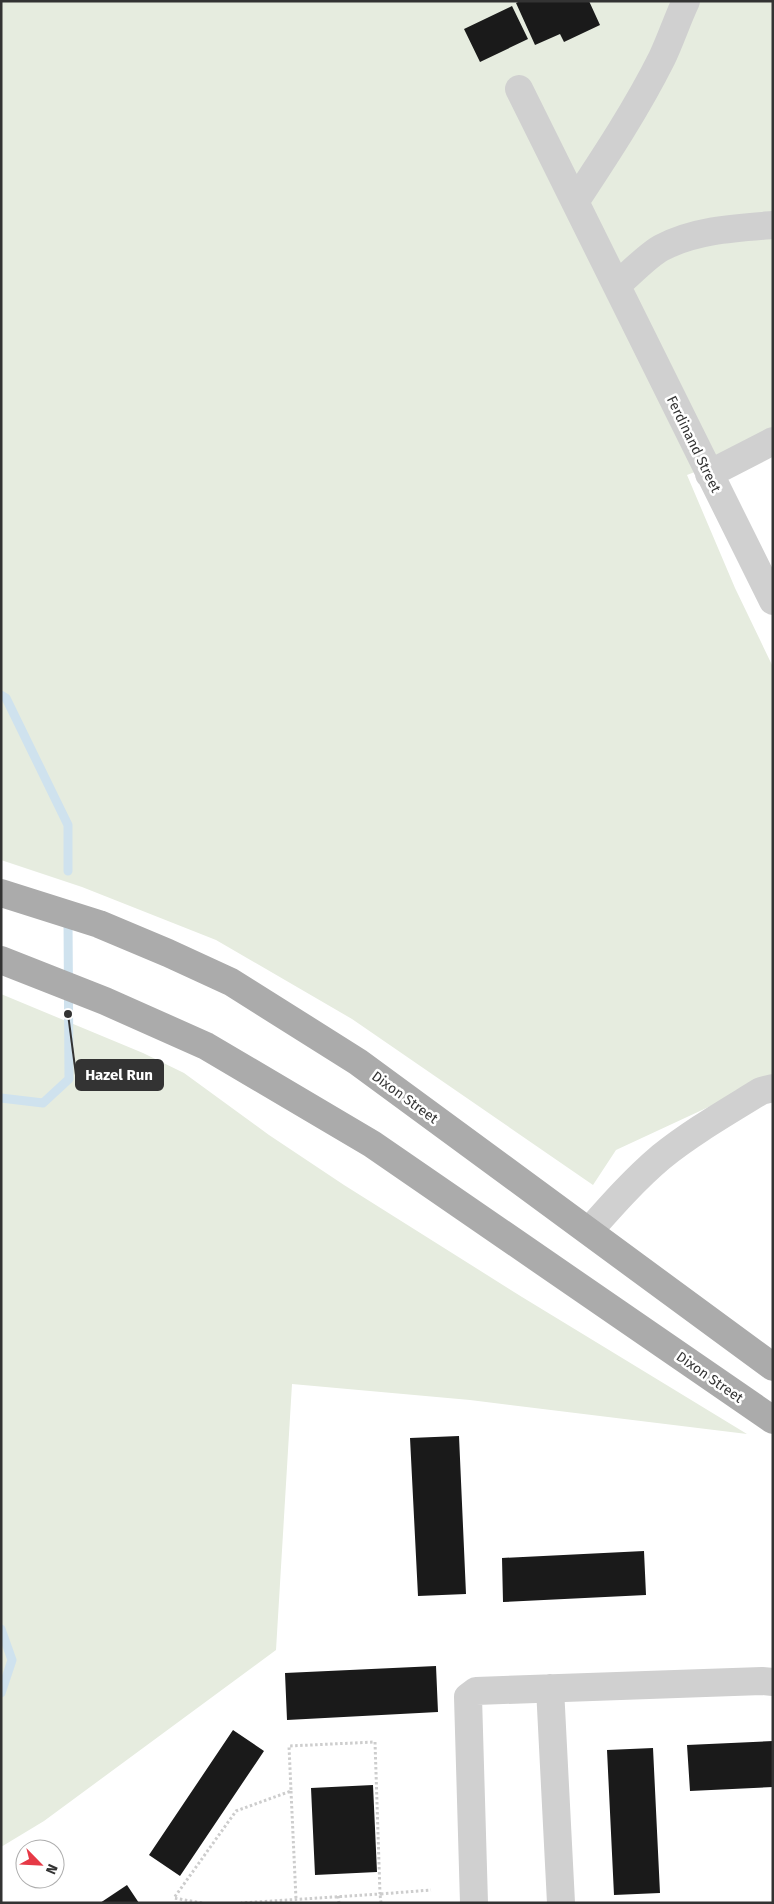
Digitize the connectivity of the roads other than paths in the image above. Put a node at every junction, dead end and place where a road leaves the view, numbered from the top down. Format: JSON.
{"nodes":[{"id":1,"x":686,"y":1,"type":"edge"},
{"id":2,"x":519,"y":89,"type":"dead end"},
{"id":3,"x":575,"y":202,"type":"junction"},
{"id":4,"x":773,"y":225,"type":"edge"},
{"id":5,"x":617,"y":286,"type":"junction"},
{"id":6,"x":773,"y":441,"type":"edge"},
{"id":7,"x":709,"y":474,"type":"junction"},
{"id":8,"x":773,"y":601,"type":"edge"},
{"id":9,"x":1,"y":893,"type":"edge"},
{"id":10,"x":1,"y":960,"type":"edge"},
{"id":11,"x":773,"y":1088,"type":"edge"},
{"id":12,"x":590,"y":1232,"type":"junction"},
{"id":13,"x":773,"y":1367,"type":"edge"},
{"id":14,"x":773,"y":1420,"type":"edge"},
{"id":15,"x":773,"y":1682,"type":"edge"},
{"id":16,"x":550,"y":1688,"type":"junction"},
{"id":17,"x":474,"y":1903,"type":"edge"},
{"id":18,"x":561,"y":1903,"type":"edge"}],
"edges":[{"from":1,"to":3,"type":"street"},
{"from":2,"to":3,"type":"street","name":"Ferdinand Street"},
{"from":3,"to":5,"type":"street","name":"Ferdinand Street"},
{"from":4,"to":5,"type":"street"},
{"from":5,"to":7,"type":"street","name":"Ferdinand Street"},
{"from":6,"to":7,"type":"street"},
{"from":7,"to":8,"type":"street","name":"Ferdinand Street"},
{"from":9,"to":12,"type":"main road","name":"Dixon Street"},
{"from":10,"to":14,"type":"main road","name":"Dixon Street"},
{"from":11,"to":12,"type":"street"},
{"from":12,"to":13,"type":"main road","name":"Dixon Street"},
{"from":15,"to":16,"type":"street"},
{"from":16,"to":17,"type":"street"},
{"from":16,"to":18,"type":"street"}]}
